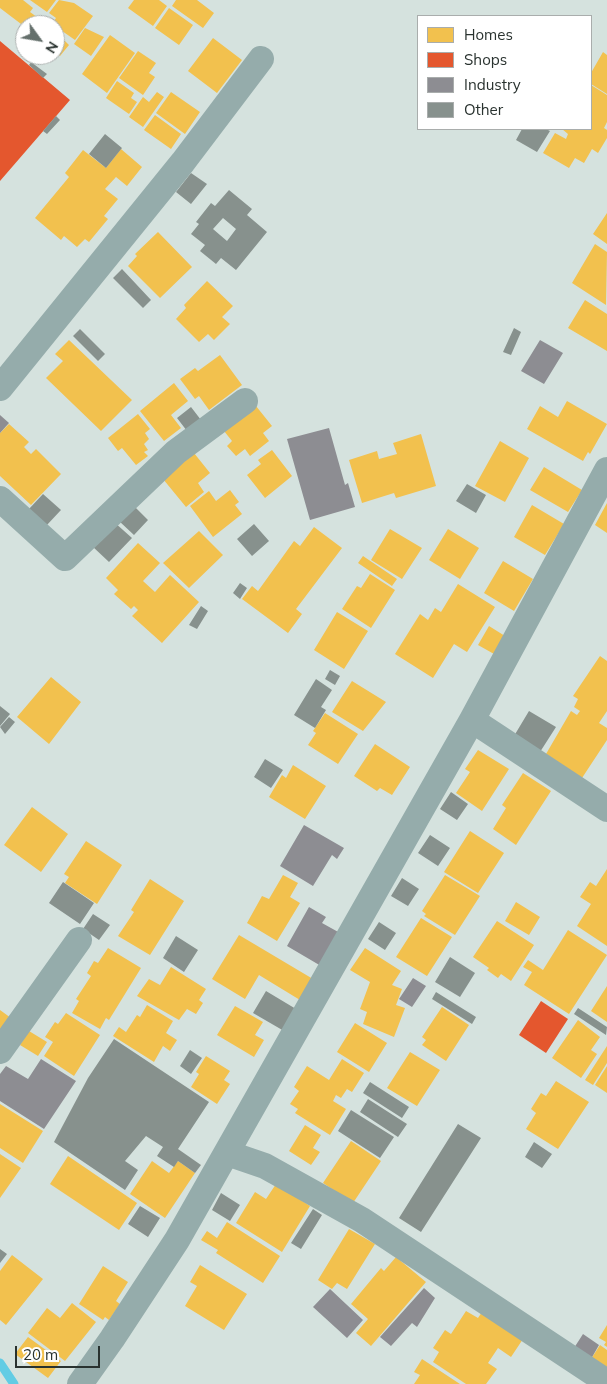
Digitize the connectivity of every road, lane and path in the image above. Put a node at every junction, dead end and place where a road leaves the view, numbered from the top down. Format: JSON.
{"nodes":[{"id":1,"x":261,"y":59,"type":"dead end"},
{"id":2,"x":0,"y":388,"type":"edge"},
{"id":3,"x":245,"y":401,"type":"dead end"},
{"id":4,"x":607,"y":470,"type":"edge"},
{"id":5,"x":0,"y":499,"type":"edge"},
{"id":6,"x":472,"y":720,"type":"junction"},
{"id":7,"x":607,"y":809,"type":"edge"},
{"id":8,"x":79,"y":940,"type":"dead end"},
{"id":9,"x":0,"y":1051,"type":"edge"},
{"id":10,"x":227,"y":1153,"type":"junction"},
{"id":11,"x":607,"y":1382,"type":"edge"},
{"id":12,"x":80,"y":1384,"type":"edge"}],
"edges":[{"from":1,"to":2,"type":"street"},
{"from":3,"to":5,"type":"street"},
{"from":4,"to":6,"type":"street"},
{"from":6,"to":7,"type":"street"},
{"from":6,"to":10,"type":"street"},
{"from":8,"to":9,"type":"street"},
{"from":10,"to":11,"type":"street"},
{"from":10,"to":12,"type":"street"}]}
